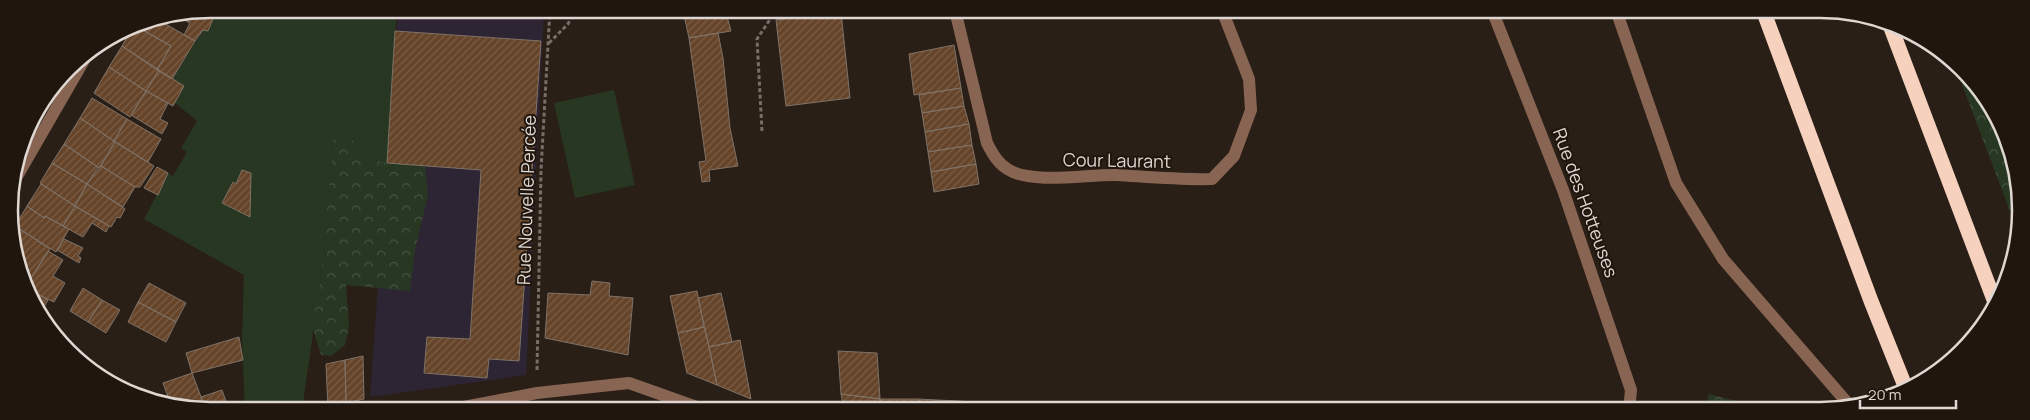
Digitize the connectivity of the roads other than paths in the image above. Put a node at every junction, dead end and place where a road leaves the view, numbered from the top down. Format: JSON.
{"nodes":[{"id":1,"x":957,"y":18,"type":"edge"},
{"id":2,"x":1225,"y":18,"type":"edge"},
{"id":3,"x":1495,"y":18,"type":"edge"},
{"id":4,"x":1619,"y":18,"type":"edge"},
{"id":5,"x":1766,"y":18,"type":"edge"},
{"id":6,"x":1892,"y":31,"type":"edge"},
{"id":7,"x":78,"y":70,"type":"edge"},
{"id":8,"x":22,"y":169,"type":"edge"},
{"id":9,"x":1993,"y":296,"type":"edge"},
{"id":10,"x":1904,"y":383,"type":"edge"},
{"id":11,"x":1846,"y":401,"type":"edge"},
{"id":12,"x":490,"y":402,"type":"edge"},
{"id":13,"x":682,"y":402,"type":"edge"},
{"id":14,"x":1630,"y":402,"type":"edge"}],
"edges":[{"from":1,"to":2,"type":"street","name":"Cour Laurant"},
{"from":3,"to":14,"type":"street","name":"Rue des Hotteuses"},
{"from":4,"to":11,"type":"street"},
{"from":5,"to":10,"type":"highway"},
{"from":6,"to":9,"type":"highway"},
{"from":7,"to":8,"type":"street"},
{"from":12,"to":13,"type":"street"}]}
